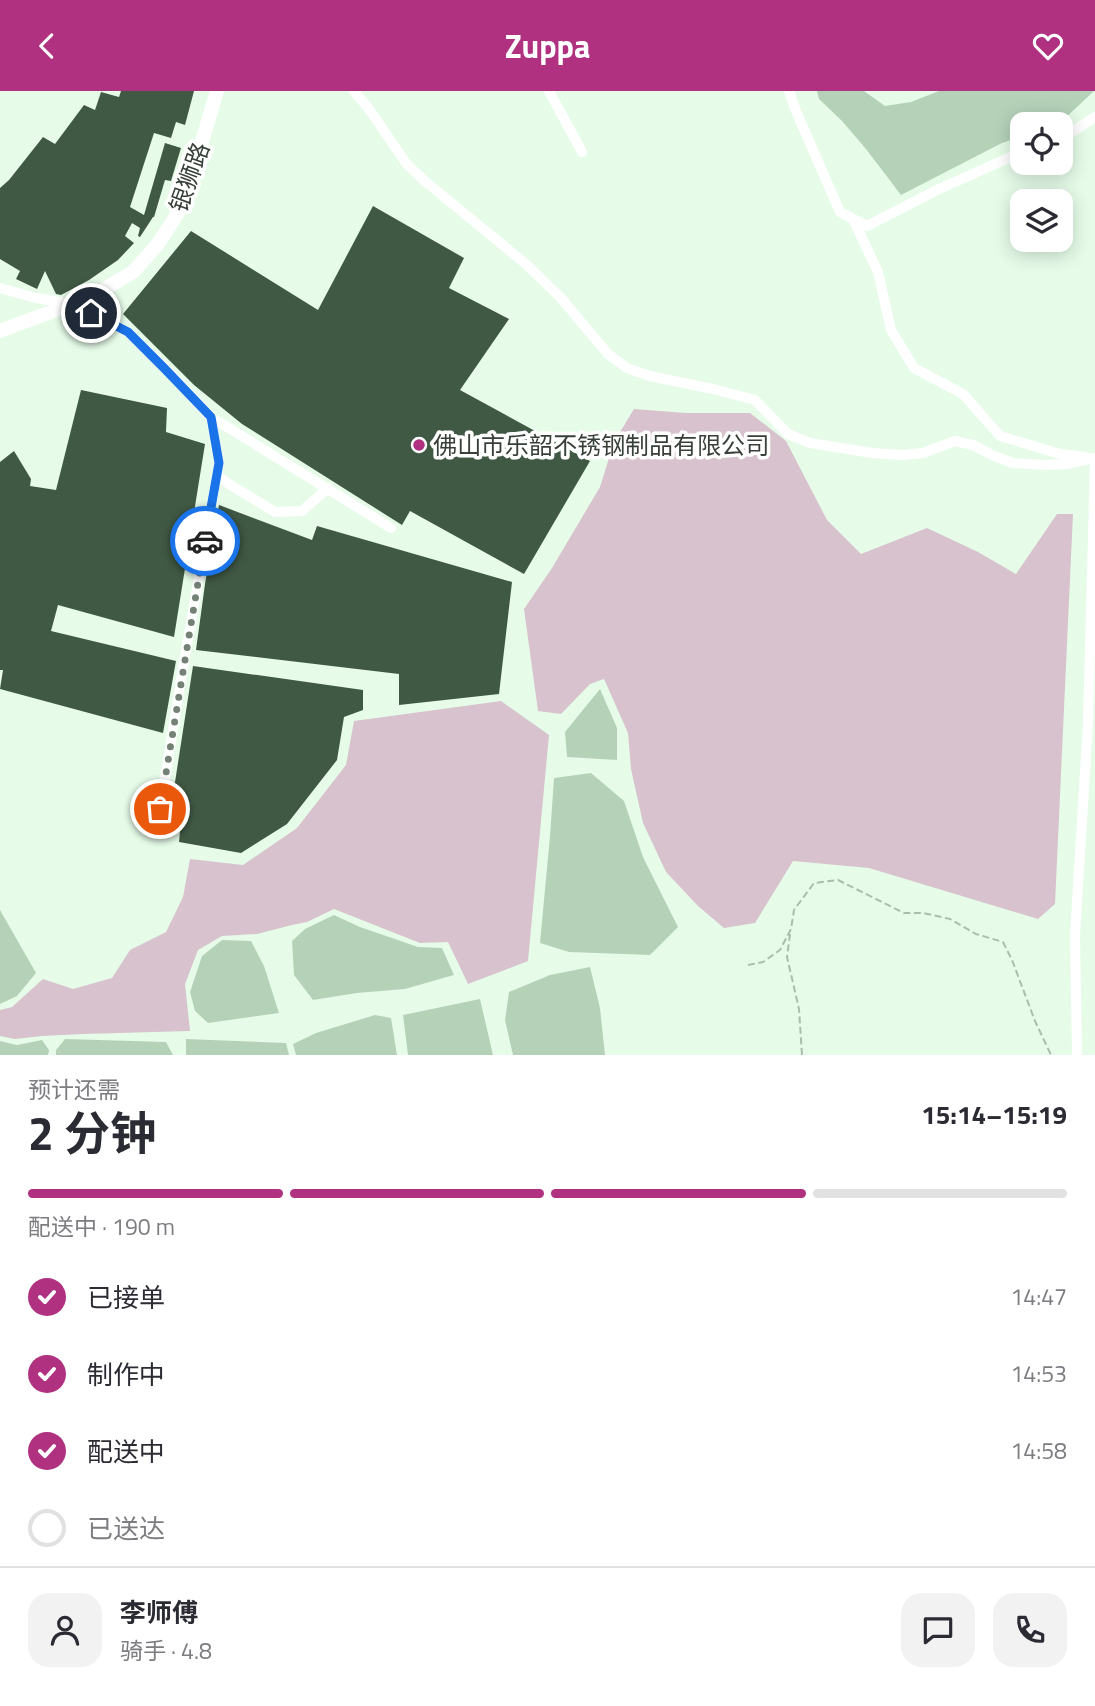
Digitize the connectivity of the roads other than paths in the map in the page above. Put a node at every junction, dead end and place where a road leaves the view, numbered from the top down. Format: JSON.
{"nodes":[{"id":1,"x":217,"y":91,"type":"edge"},
{"id":2,"x":354,"y":91,"type":"edge"},
{"id":3,"x":549,"y":91,"type":"edge"},
{"id":4,"x":789,"y":91,"type":"edge"},
{"id":5,"x":1095,"y":117,"type":"edge"},
{"id":6,"x":1073,"y":132,"type":"edge"},
{"id":7,"x":582,"y":152,"type":"dead end"},
{"id":8,"x":1010,"y":157,"type":"edge"},
{"id":9,"x":853,"y":219,"type":"junction"},
{"id":10,"x":0,"y":288,"type":"edge"},
{"id":11,"x":72,"y":304,"type":"junction"},
{"id":12,"x":0,"y":331,"type":"edge"},
{"id":13,"x":211,"y":417,"type":"junction"},
{"id":14,"x":1095,"y":461,"type":"edge"},
{"id":15,"x":216,"y":475,"type":"junction"},
{"id":16,"x":328,"y":488,"type":"junction"},
{"id":17,"x":391,"y":528,"type":"dead end"},
{"id":18,"x":160,"y":809,"type":"dead end"},
{"id":19,"x":1077,"y":1055,"type":"edge"}],
"edges":[{"from":1,"to":11,"type":"main road","name":"银狮路"},
{"from":2,"to":9,"type":"street"},
{"from":3,"to":7,"type":"street"},
{"from":4,"to":9,"type":"street"},
{"from":5,"to":6,"type":"street"},
{"from":8,"to":9,"type":"street"},
{"from":10,"to":11,"type":"street"},
{"from":11,"to":12,"type":"main road","name":"银狮路"},
{"from":11,"to":13,"type":"street"},
{"from":13,"to":15,"type":"street"},
{"from":13,"to":16,"type":"street"},
{"from":14,"to":19,"type":"street"},
{"from":15,"to":16,"type":"street"},
{"from":15,"to":18,"type":"street"},
{"from":16,"to":17,"type":"street"}]}
